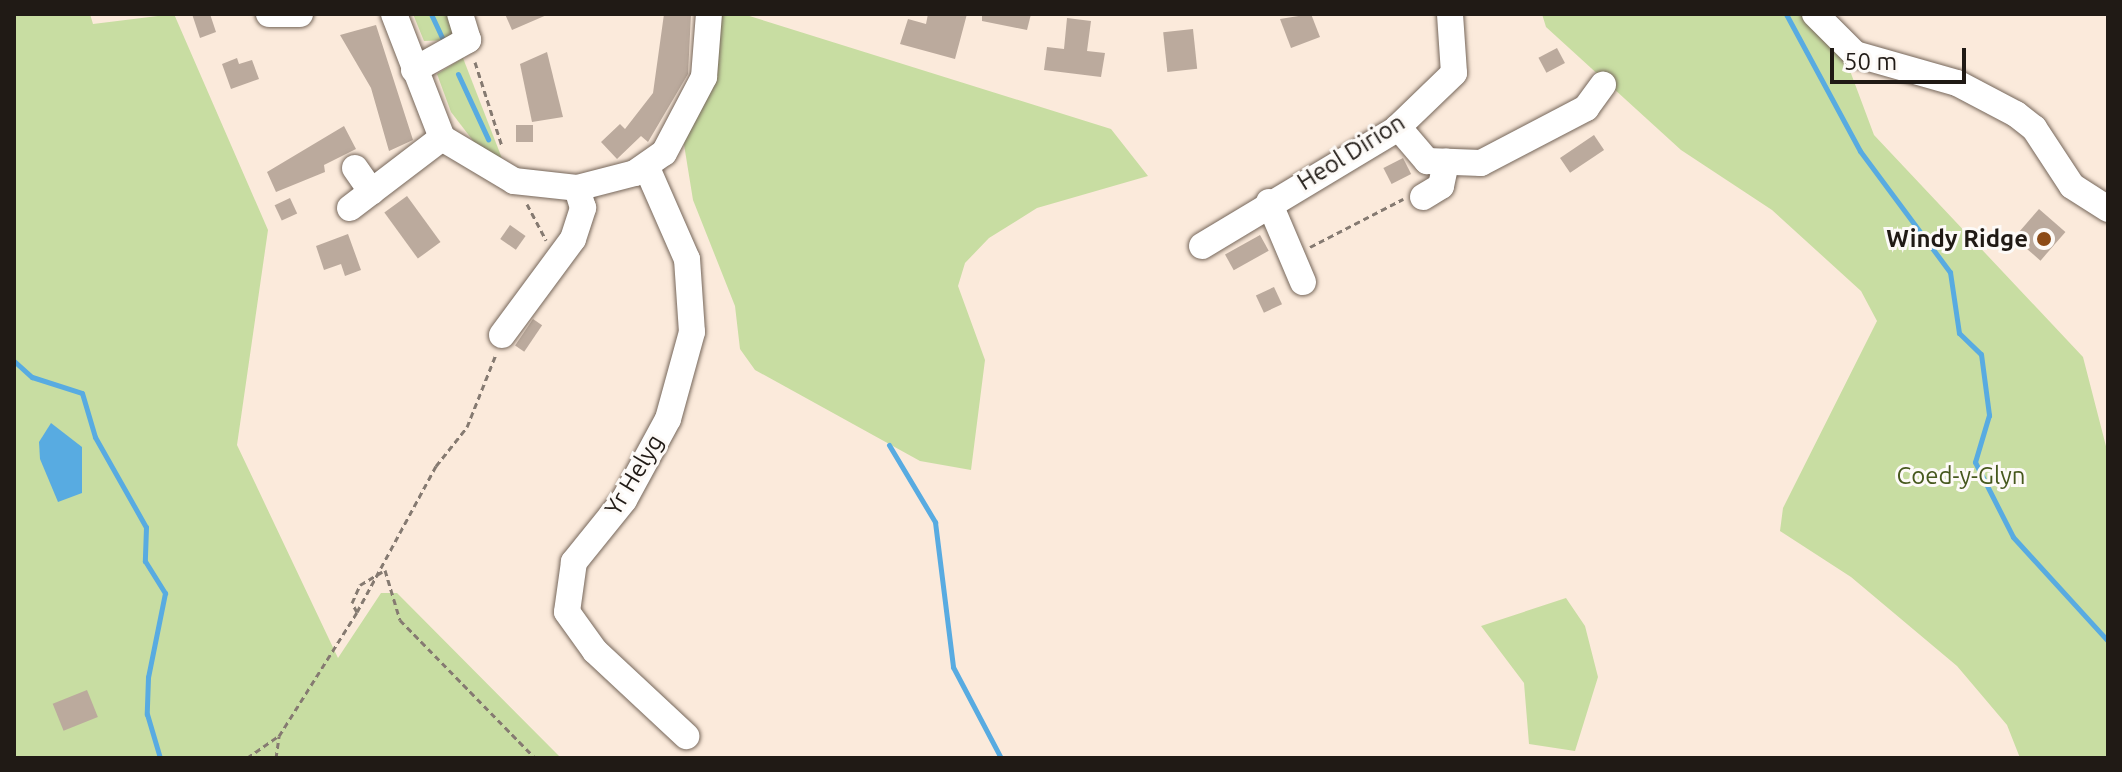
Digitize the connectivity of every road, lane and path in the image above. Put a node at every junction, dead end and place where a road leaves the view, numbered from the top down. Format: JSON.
{"nodes":[{"id":1,"x":269,"y":14,"type":"edge"},
{"id":2,"x":300,"y":14,"type":"edge"},
{"id":3,"x":394,"y":14,"type":"edge"},
{"id":4,"x":460,"y":14,"type":"edge"},
{"id":5,"x":709,"y":14,"type":"edge"},
{"id":6,"x":1450,"y":14,"type":"edge"},
{"id":7,"x":1815,"y":14,"type":"edge"},
{"id":8,"x":414,"y":70,"type":"junction"},
{"id":9,"x":1603,"y":85,"type":"dead end"},
{"id":10,"x":1398,"y":127,"type":"junction"},
{"id":11,"x":442,"y":138,"type":"junction"},
{"id":12,"x":1446,"y":162,"type":"junction"},
{"id":13,"x":355,"y":168,"type":"dead end"},
{"id":14,"x":647,"y":168,"type":"junction"},
{"id":15,"x":577,"y":188,"type":"junction"},
{"id":16,"x":372,"y":192,"type":"junction"},
{"id":17,"x":1423,"y":197,"type":"joint"},
{"id":18,"x":1269,"y":202,"type":"junction"},
{"id":19,"x":350,"y":208,"type":"dead end"},
{"id":20,"x":2108,"y":209,"type":"edge"},
{"id":21,"x":1202,"y":246,"type":"dead end"},
{"id":22,"x":1292,"y":255,"type":"junction"},
{"id":23,"x":1303,"y":282,"type":"dead end"},
{"id":24,"x":502,"y":335,"type":"joint"},
{"id":25,"x":385,"y":570,"type":"junction"},
{"id":26,"x":357,"y":612,"type":"junction"},
{"id":27,"x":279,"y":736,"type":"junction"},
{"id":28,"x":686,"y":736,"type":"dead end"},
{"id":29,"x":247,"y":758,"type":"edge"},
{"id":30,"x":276,"y":758,"type":"edge"},
{"id":31,"x":535,"y":758,"type":"edge"}],
"edges":[{"from":1,"to":2,"type":"street"},
{"from":3,"to":8,"type":"street"},
{"from":4,"to":8,"type":"street"},
{"from":5,"to":14,"type":"street"},
{"from":6,"to":10,"type":"street","name":"Heol Dirion"},
{"from":7,"to":20,"type":"street"},
{"from":8,"to":11,"type":"street"},
{"from":9,"to":12,"type":"street"},
{"from":10,"to":12,"type":"street"},
{"from":10,"to":18,"type":"street","name":"Heol Dirion"},
{"from":11,"to":15,"type":"street"},
{"from":11,"to":16,"type":"street"},
{"from":12,"to":17,"type":"street"},
{"from":13,"to":16,"type":"street"},
{"from":14,"to":15,"type":"street"},
{"from":14,"to":28,"type":"street","name":"Yr Helyg"},
{"from":15,"to":24,"type":"street"},
{"from":16,"to":19,"type":"street"},
{"from":17,"to":22,"type":"path"},
{"from":18,"to":21,"type":"street","name":"Heol Dirion"},
{"from":18,"to":22,"type":"street","name":"Heol Dirion"},
{"from":22,"to":23,"type":"street","name":"Heol Dirion"},
{"from":24,"to":25,"type":"path"},
{"from":25,"to":26,"type":"path"},
{"from":25,"to":26,"type":"path"},
{"from":25,"to":31,"type":"path"},
{"from":26,"to":27,"type":"path"},
{"from":27,"to":29,"type":"path"},
{"from":27,"to":30,"type":"path"}]}
